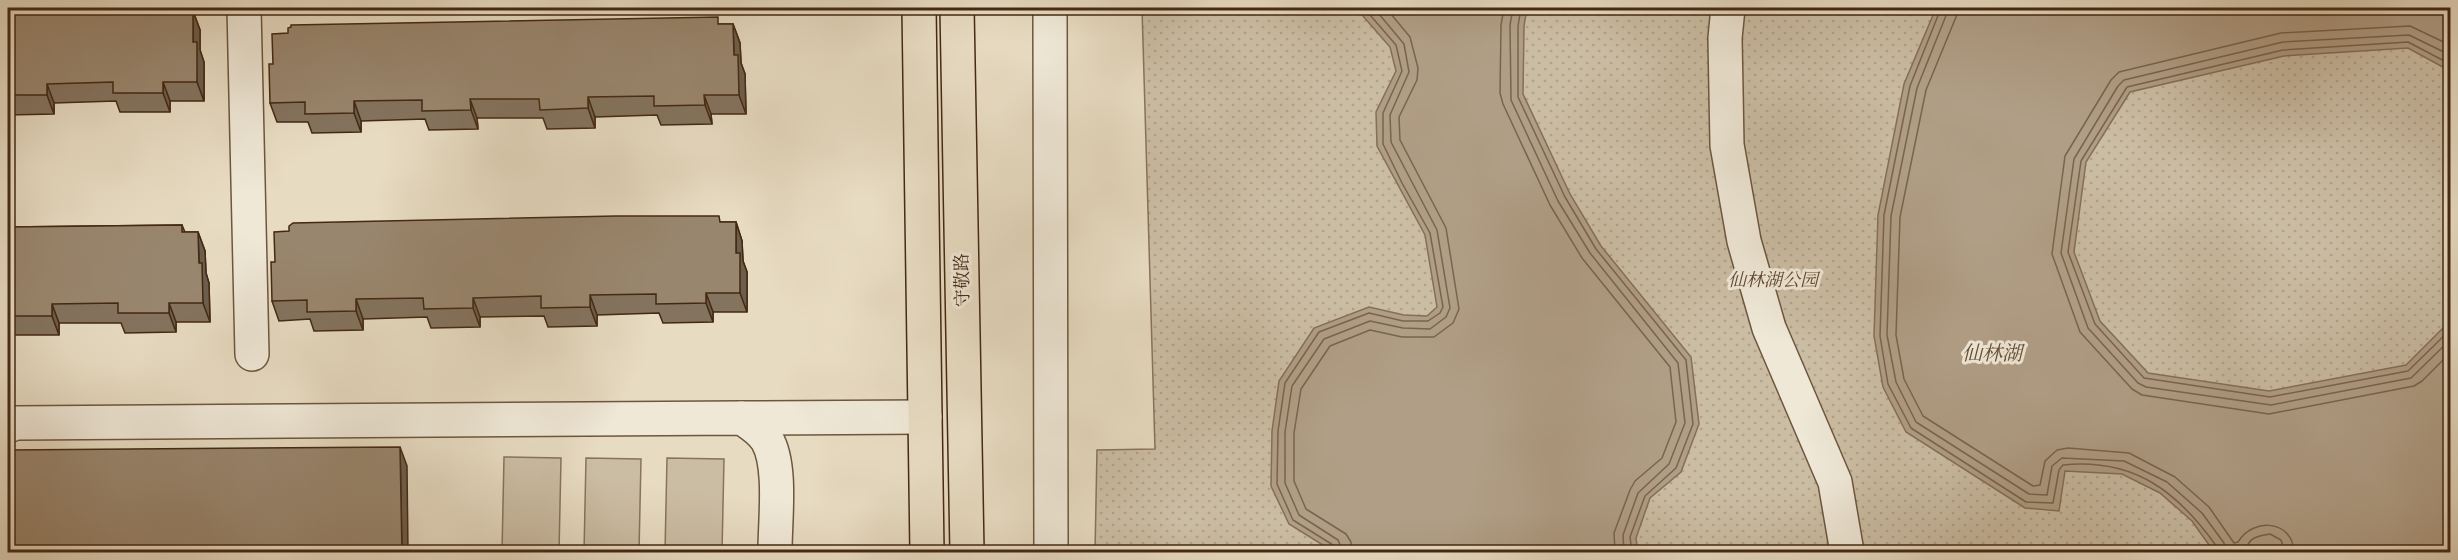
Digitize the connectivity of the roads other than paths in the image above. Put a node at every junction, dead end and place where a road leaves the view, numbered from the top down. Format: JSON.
{"nodes":[{"id":1,"x":244,"y":8,"type":"edge"},
{"id":2,"x":919,"y":8,"type":"edge"},
{"id":3,"x":957,"y":8,"type":"edge"},
{"id":4,"x":1050,"y":8,"type":"edge"},
{"id":5,"x":1728,"y":8,"type":"edge"},
{"id":6,"x":252,"y":354,"type":"dead end"},
{"id":7,"x":925,"y":417,"type":"junction"},
{"id":8,"x":742,"y":418,"type":"junction"},
{"id":9,"x":8,"y":426,"type":"edge"},
{"id":10,"x":775,"y":550,"type":"dead end"},
{"id":11,"x":927,"y":552,"type":"edge"},
{"id":12,"x":967,"y":552,"type":"edge"},
{"id":13,"x":1050,"y":552,"type":"edge"},
{"id":14,"x":1847,"y":552,"type":"edge"}],
"edges":[{"from":1,"to":6,"type":"street"},
{"from":2,"to":7,"type":"main road"},
{"from":3,"to":12,"type":"main road","name":"守敬路"},
{"from":4,"to":13,"type":"street"},
{"from":5,"to":14,"type":"street"},
{"from":7,"to":8,"type":"street"},
{"from":7,"to":11,"type":"main road"},
{"from":8,"to":9,"type":"street"},
{"from":8,"to":10,"type":"street"}]}
